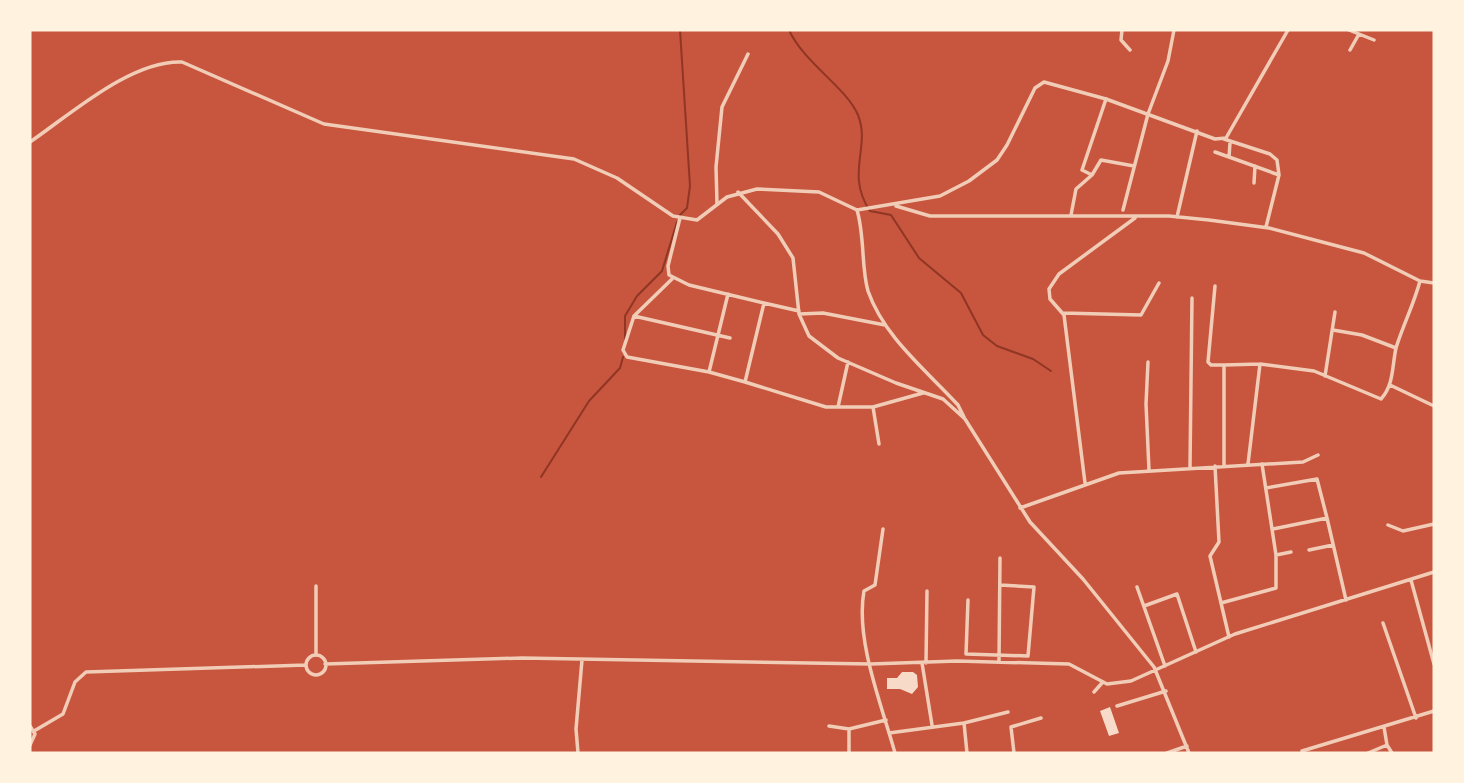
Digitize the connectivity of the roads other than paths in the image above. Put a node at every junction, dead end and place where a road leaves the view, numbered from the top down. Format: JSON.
{"nodes":[{"id":1,"x":1122,"y":30,"type":"edge"},
{"id":2,"x":1174,"y":30,"type":"edge"},
{"id":3,"x":1288,"y":30,"type":"edge"},
{"id":4,"x":1349,"y":30,"type":"edge"},
{"id":5,"x":1359,"y":34,"type":"junction"},
{"id":6,"x":1374,"y":40,"type":"dead end"},
{"id":7,"x":1130,"y":50,"type":"dead end"},
{"id":8,"x":1350,"y":50,"type":"dead end"},
{"id":9,"x":748,"y":54,"type":"dead end"},
{"id":10,"x":1106,"y":99,"type":"junction"},
{"id":11,"x":1148,"y":114,"type":"junction"},
{"id":12,"x":1197,"y":131,"type":"junction"},
{"id":13,"x":1224,"y":139,"type":"junction"},
{"id":14,"x":30,"y":142,"type":"edge"},
{"id":15,"x":1230,"y":143,"type":"junction"},
{"id":16,"x":1215,"y":152,"type":"dead end"},
{"id":17,"x":1229,"y":157,"type":"junction"},
{"id":18,"x":1134,"y":166,"type":"junction"},
{"id":19,"x":1255,"y":166,"type":"junction"},
{"id":20,"x":1092,"y":175,"type":"junction"},
{"id":21,"x":1279,"y":175,"type":"junction"},
{"id":22,"x":1254,"y":183,"type":"dead end"},
{"id":23,"x":738,"y":192,"type":"junction"},
{"id":24,"x":717,"y":204,"type":"junction"},
{"id":25,"x":896,"y":206,"type":"junction"},
{"id":26,"x":858,"y":210,"type":"junction"},
{"id":27,"x":1123,"y":210,"type":"dead end"},
{"id":28,"x":1071,"y":215,"type":"junction"},
{"id":29,"x":1137,"y":216,"type":"junction"},
{"id":30,"x":1177,"y":217,"type":"junction"},
{"id":31,"x":679,"y":218,"type":"junction"},
{"id":32,"x":1266,"y":228,"type":"junction"},
{"id":33,"x":673,"y":278,"type":"junction"},
{"id":34,"x":1420,"y":281,"type":"junction"},
{"id":35,"x":1159,"y":283,"type":"dead end"},
{"id":36,"x":1434,"y":284,"type":"edge"},
{"id":37,"x":1215,"y":286,"type":"dead end"},
{"id":38,"x":728,"y":294,"type":"junction"},
{"id":39,"x":1192,"y":298,"type":"dead end"},
{"id":40,"x":764,"y":303,"type":"junction"},
{"id":41,"x":1335,"y":312,"type":"dead end"},
{"id":42,"x":799,"y":313,"type":"junction"},
{"id":43,"x":1063,"y":313,"type":"junction"},
{"id":44,"x":634,"y":316,"type":"junction"},
{"id":45,"x":885,"y":325,"type":"junction"},
{"id":46,"x":1333,"y":330,"type":"junction"},
{"id":47,"x":719,"y":335,"type":"junction"},
{"id":48,"x":730,"y":338,"type":"dead end"},
{"id":49,"x":1396,"y":348,"type":"junction"},
{"id":50,"x":848,"y":362,"type":"junction"},
{"id":51,"x":1148,"y":362,"type":"dead end"},
{"id":52,"x":1260,"y":364,"type":"junction"},
{"id":53,"x":1224,"y":365,"type":"junction"},
{"id":54,"x":709,"y":372,"type":"junction"},
{"id":55,"x":1325,"y":376,"type":"junction"},
{"id":56,"x":746,"y":382,"type":"junction"},
{"id":57,"x":1390,"y":385,"type":"junction"},
{"id":58,"x":925,"y":393,"type":"junction"},
{"id":59,"x":1434,"y":406,"type":"edge"},
{"id":60,"x":838,"y":407,"type":"junction"},
{"id":61,"x":873,"y":407,"type":"junction"},
{"id":62,"x":965,"y":419,"type":"junction"},
{"id":63,"x":879,"y":444,"type":"dead end"},
{"id":64,"x":1318,"y":455,"type":"dead end"},
{"id":65,"x":1248,"y":464,"type":"junction"},
{"id":66,"x":1262,"y":464,"type":"junction"},
{"id":67,"x":1224,"y":465,"type":"junction"},
{"id":68,"x":1215,"y":466,"type":"junction"},
{"id":69,"x":1190,"y":467,"type":"junction"},
{"id":70,"x":1149,"y":470,"type":"junction"},
{"id":71,"x":1084,"y":483,"type":"junction"},
{"id":72,"x":1266,"y":488,"type":"junction"},
{"id":73,"x":1020,"y":508,"type":"junction"},
{"id":74,"x":1327,"y":518,"type":"junction"},
{"id":75,"x":1434,"y":524,"type":"edge"},
{"id":76,"x":1388,"y":525,"type":"dead end"},
{"id":77,"x":883,"y":529,"type":"dead end"},
{"id":78,"x":1273,"y":529,"type":"junction"},
{"id":79,"x":1333,"y":545,"type":"junction"},
{"id":80,"x":1309,"y":550,"type":"dead end"},
{"id":81,"x":1291,"y":552,"type":"dead end"},
{"id":82,"x":1276,"y":555,"type":"junction"},
{"id":83,"x":1000,"y":558,"type":"dead end"},
{"id":84,"x":1434,"y":572,"type":"edge"},
{"id":85,"x":1411,"y":580,"type":"junction"},
{"id":86,"x":1000,"y":585,"type":"junction"},
{"id":87,"x":316,"y":586,"type":"dead end"},
{"id":88,"x":1137,"y":587,"type":"dead end"},
{"id":89,"x":927,"y":591,"type":"dead end"},
{"id":90,"x":968,"y":600,"type":"dead end"},
{"id":91,"x":1346,"y":600,"type":"junction"},
{"id":92,"x":1221,"y":603,"type":"junction"},
{"id":93,"x":1144,"y":606,"type":"junction"},
{"id":94,"x":1383,"y":623,"type":"dead end"},
{"id":95,"x":1229,"y":637,"type":"junction"},
{"id":96,"x":1196,"y":652,"type":"junction"},
{"id":97,"x":316,"y":655,"type":"junction"},
{"id":98,"x":1000,"y":655,"type":"junction"},
{"id":99,"x":582,"y":660,"type":"junction"},
{"id":100,"x":999,"y":662,"type":"junction"},
{"id":101,"x":924,"y":663,"type":"junction"},
{"id":102,"x":325,"y":664,"type":"junction"},
{"id":103,"x":871,"y":664,"type":"junction"},
{"id":104,"x":1434,"y":664,"type":"edge"},
{"id":105,"x":306,"y":665,"type":"junction"},
{"id":106,"x":1165,"y":666,"type":"junction"},
{"id":107,"x":1156,"y":670,"type":"junction"},
{"id":108,"x":1102,"y":682,"type":"junction"},
{"id":109,"x":1166,"y":691,"type":"junction"},
{"id":110,"x":1094,"y":692,"type":"dead end"},
{"id":111,"x":1117,"y":706,"type":"dead end"},
{"id":112,"x":1434,"y":711,"type":"edge"},
{"id":113,"x":1008,"y":712,"type":"dead end"},
{"id":114,"x":1041,"y":718,"type":"dead end"},
{"id":115,"x":1416,"y":718,"type":"junction"},
{"id":116,"x":886,"y":720,"type":"junction"},
{"id":117,"x":964,"y":723,"type":"junction"},
{"id":118,"x":932,"y":725,"type":"junction"},
{"id":119,"x":30,"y":726,"type":"edge"},
{"id":120,"x":829,"y":726,"type":"dead end"},
{"id":121,"x":1384,"y":727,"type":"junction"},
{"id":122,"x":849,"y":729,"type":"junction"},
{"id":123,"x":34,"y":730,"type":"junction"},
{"id":124,"x":889,"y":733,"type":"junction"},
{"id":125,"x":30,"y":745,"type":"edge"},
{"id":126,"x":1387,"y":745,"type":"junction"},
{"id":127,"x":1187,"y":747,"type":"junction"},
{"id":128,"x":1303,"y":751,"type":"dead end"},
{"id":129,"x":578,"y":753,"type":"edge"},
{"id":130,"x":849,"y":753,"type":"edge"},
{"id":131,"x":895,"y":753,"type":"edge"},
{"id":132,"x":967,"y":753,"type":"edge"},
{"id":133,"x":1014,"y":753,"type":"edge"},
{"id":134,"x":1167,"y":753,"type":"edge"},
{"id":135,"x":1189,"y":753,"type":"edge"},
{"id":136,"x":1368,"y":753,"type":"edge"},
{"id":137,"x":1392,"y":753,"type":"edge"}],
"edges":[{"from":1,"to":7,"type":"street"},
{"from":2,"to":11,"type":"street"},
{"from":3,"to":13,"type":"street"},
{"from":4,"to":5,"type":"street"},
{"from":5,"to":6,"type":"street"},
{"from":5,"to":8,"type":"street"},
{"from":9,"to":24,"type":"street"},
{"from":10,"to":11,"type":"street"},
{"from":10,"to":20,"type":"street"},
{"from":10,"to":25,"type":"street"},
{"from":11,"to":12,"type":"street"},
{"from":11,"to":18,"type":"street"},
{"from":12,"to":13,"type":"street"},
{"from":12,"to":30,"type":"street"},
{"from":13,"to":15,"type":"street"},
{"from":14,"to":31,"type":"street"},
{"from":15,"to":17,"type":"street"},
{"from":15,"to":21,"type":"street"},
{"from":16,"to":17,"type":"street"},
{"from":17,"to":19,"type":"street"},
{"from":18,"to":20,"type":"street"},
{"from":18,"to":27,"type":"street"},
{"from":19,"to":21,"type":"street"},
{"from":19,"to":22,"type":"street"},
{"from":20,"to":28,"type":"street"},
{"from":21,"to":32,"type":"street"},
{"from":23,"to":24,"type":"street"},
{"from":23,"to":26,"type":"street"},
{"from":23,"to":42,"type":"street"},
{"from":24,"to":31,"type":"street"},
{"from":25,"to":26,"type":"street"},
{"from":25,"to":28,"type":"street"},
{"from":26,"to":45,"type":"street"},
{"from":28,"to":29,"type":"street"},
{"from":29,"to":30,"type":"street"},
{"from":29,"to":43,"type":"street"},
{"from":30,"to":32,"type":"street"},
{"from":31,"to":33,"type":"street"},
{"from":32,"to":34,"type":"street"},
{"from":33,"to":38,"type":"street"},
{"from":33,"to":44,"type":"street"},
{"from":34,"to":36,"type":"street"},
{"from":34,"to":49,"type":"street"},
{"from":35,"to":43,"type":"street"},
{"from":37,"to":53,"type":"street"},
{"from":38,"to":40,"type":"street"},
{"from":38,"to":47,"type":"street"},
{"from":39,"to":69,"type":"street"},
{"from":40,"to":42,"type":"street"},
{"from":40,"to":56,"type":"street"},
{"from":41,"to":46,"type":"street"},
{"from":42,"to":45,"type":"street"},
{"from":42,"to":50,"type":"street"},
{"from":43,"to":71,"type":"street"},
{"from":44,"to":47,"type":"street"},
{"from":44,"to":54,"type":"street"},
{"from":45,"to":62,"type":"street"},
{"from":46,"to":49,"type":"street"},
{"from":46,"to":55,"type":"street"},
{"from":47,"to":48,"type":"street"},
{"from":47,"to":54,"type":"street"},
{"from":49,"to":57,"type":"street"},
{"from":50,"to":58,"type":"street"},
{"from":50,"to":60,"type":"street"},
{"from":51,"to":70,"type":"street"},
{"from":52,"to":53,"type":"street"},
{"from":52,"to":55,"type":"street"},
{"from":52,"to":65,"type":"street"},
{"from":53,"to":67,"type":"street"},
{"from":54,"to":56,"type":"street"},
{"from":55,"to":57,"type":"street"},
{"from":56,"to":60,"type":"street"},
{"from":57,"to":59,"type":"street"},
{"from":58,"to":61,"type":"street"},
{"from":58,"to":62,"type":"street"},
{"from":60,"to":61,"type":"street"},
{"from":61,"to":63,"type":"street"},
{"from":62,"to":73,"type":"street"},
{"from":64,"to":66,"type":"street"},
{"from":65,"to":66,"type":"street"},
{"from":65,"to":67,"type":"street"},
{"from":66,"to":72,"type":"street"},
{"from":67,"to":68,"type":"street"},
{"from":68,"to":69,"type":"street"},
{"from":68,"to":92,"type":"street"},
{"from":69,"to":70,"type":"street"},
{"from":70,"to":71,"type":"street"},
{"from":71,"to":73,"type":"street"},
{"from":72,"to":74,"type":"street"},
{"from":72,"to":78,"type":"street"},
{"from":73,"to":107,"type":"street"},
{"from":74,"to":78,"type":"street"},
{"from":74,"to":79,"type":"street"},
{"from":75,"to":76,"type":"street"},
{"from":77,"to":103,"type":"street"},
{"from":78,"to":82,"type":"street"},
{"from":79,"to":80,"type":"street"},
{"from":79,"to":91,"type":"street"},
{"from":81,"to":82,"type":"street"},
{"from":82,"to":92,"type":"street"},
{"from":83,"to":86,"type":"street"},
{"from":84,"to":85,"type":"street"},
{"from":85,"to":91,"type":"street"},
{"from":85,"to":104,"type":"street"},
{"from":86,"to":98,"type":"street"},
{"from":86,"to":98,"type":"street"},
{"from":87,"to":97,"type":"street"},
{"from":88,"to":93,"type":"street"},
{"from":89,"to":101,"type":"street"},
{"from":90,"to":98,"type":"street"},
{"from":91,"to":95,"type":"street"},
{"from":92,"to":95,"type":"street"},
{"from":93,"to":96,"type":"street"},
{"from":93,"to":106,"type":"street"},
{"from":94,"to":115,"type":"street"},
{"from":95,"to":96,"type":"street"},
{"from":96,"to":106,"type":"street"},
{"from":97,"to":102,"type":"street"},
{"from":97,"to":105,"type":"street"},
{"from":98,"to":100,"type":"street"},
{"from":99,"to":102,"type":"street"},
{"from":99,"to":103,"type":"street"},
{"from":99,"to":129,"type":"street"},
{"from":100,"to":101,"type":"street"},
{"from":100,"to":108,"type":"street"},
{"from":101,"to":103,"type":"street"},
{"from":101,"to":118,"type":"street"},
{"from":102,"to":105,"type":"street"},
{"from":103,"to":116,"type":"street"},
{"from":105,"to":123,"type":"street"},
{"from":106,"to":107,"type":"street"},
{"from":107,"to":108,"type":"street"},
{"from":107,"to":109,"type":"street"},
{"from":108,"to":110,"type":"street"},
{"from":109,"to":111,"type":"street"},
{"from":109,"to":127,"type":"street"},
{"from":112,"to":115,"type":"street"},
{"from":113,"to":117,"type":"street"},
{"from":114,"to":133,"type":"street"},
{"from":115,"to":121,"type":"street"},
{"from":116,"to":122,"type":"street"},
{"from":116,"to":124,"type":"street"},
{"from":117,"to":118,"type":"street"},
{"from":117,"to":132,"type":"street"},
{"from":118,"to":124,"type":"street"},
{"from":119,"to":123,"type":"street"},
{"from":120,"to":122,"type":"street"},
{"from":121,"to":126,"type":"street"},
{"from":121,"to":128,"type":"street"},
{"from":122,"to":130,"type":"street"},
{"from":123,"to":125,"type":"street"},
{"from":124,"to":131,"type":"street"},
{"from":126,"to":136,"type":"street"},
{"from":126,"to":137,"type":"street"},
{"from":127,"to":134,"type":"street"},
{"from":127,"to":135,"type":"street"}]}
